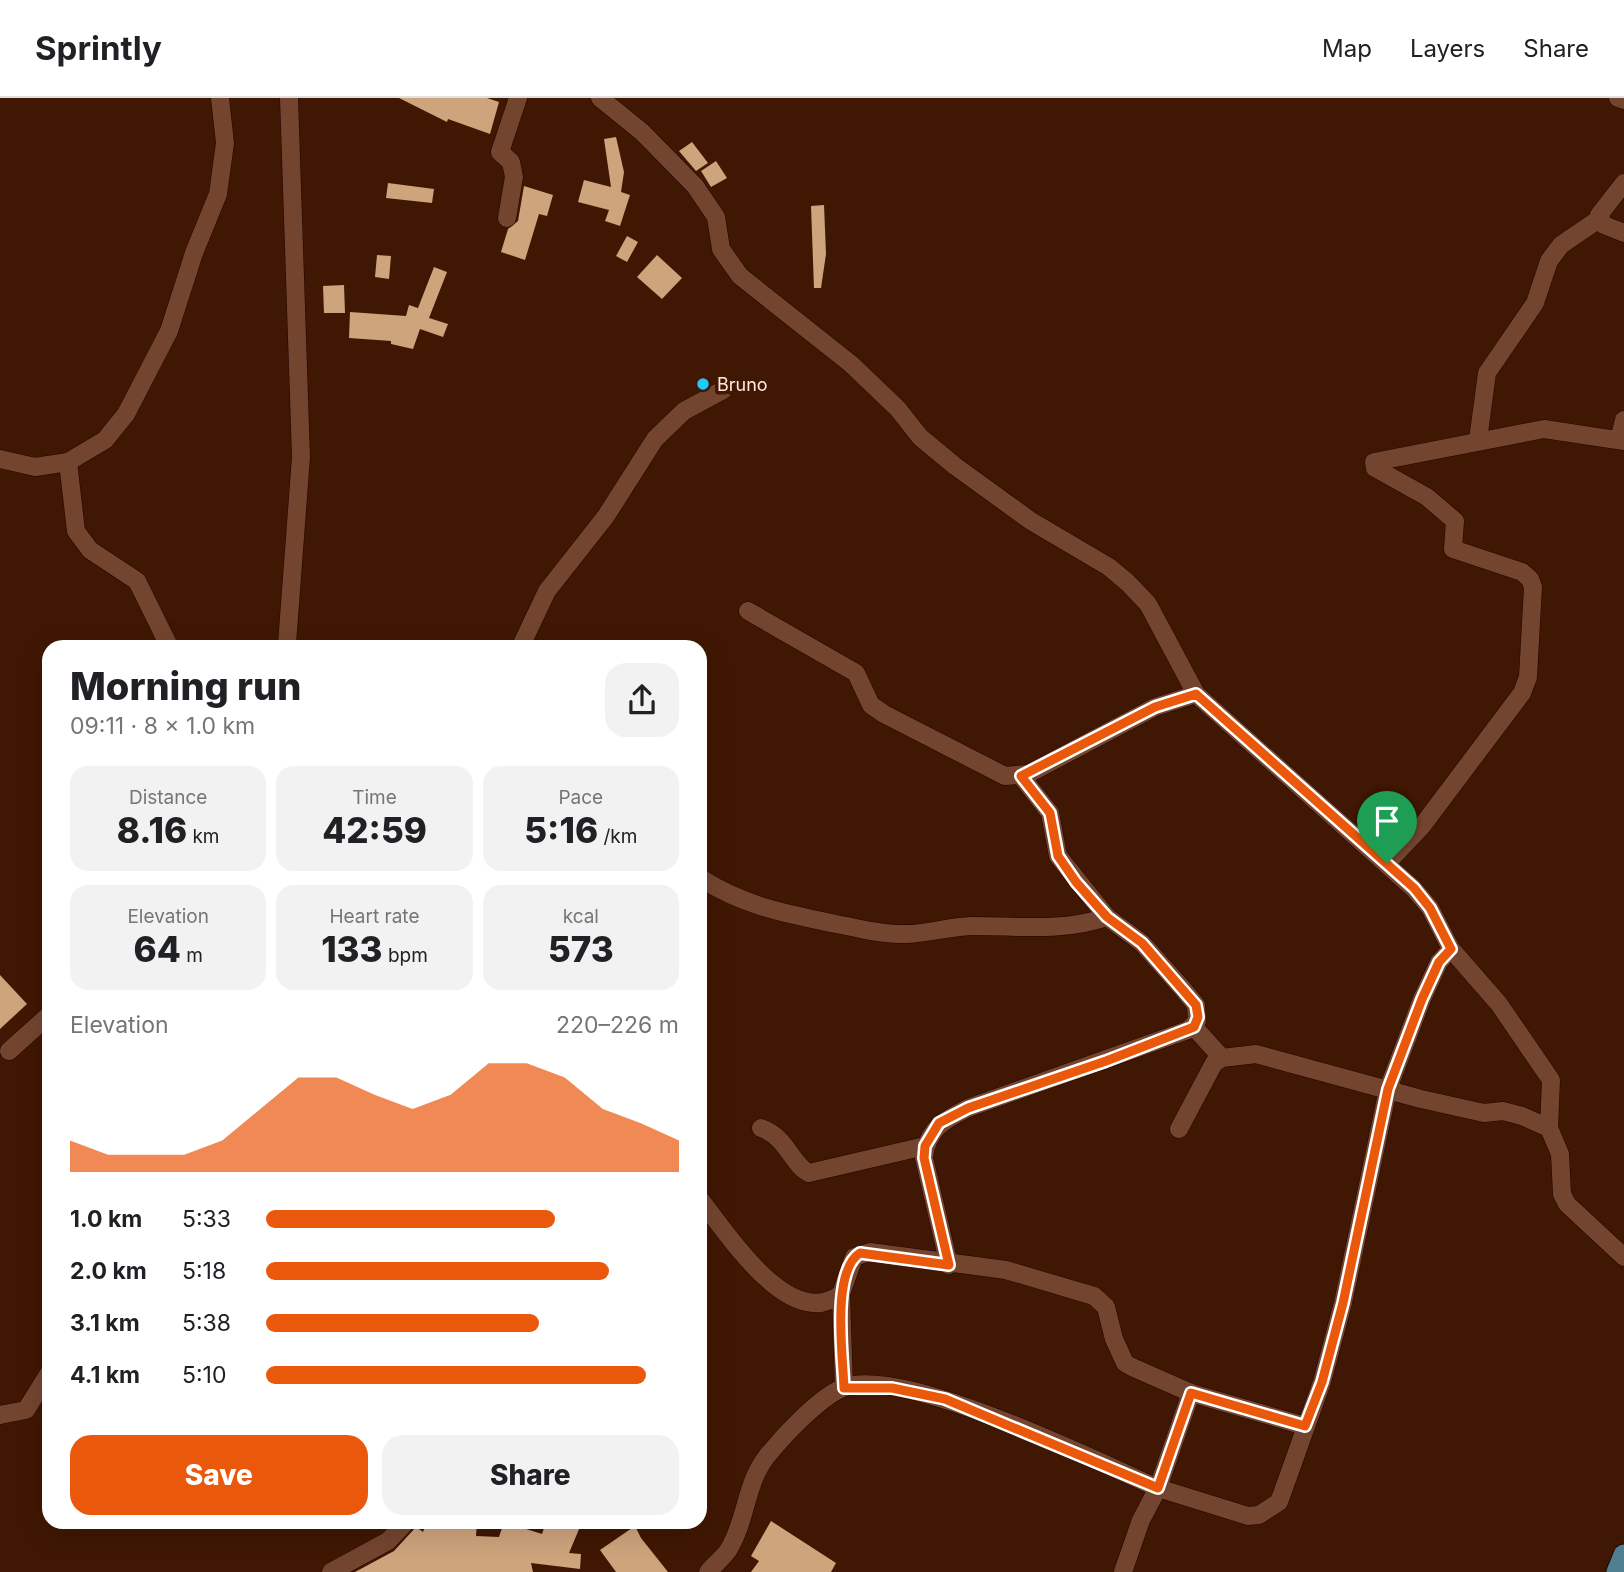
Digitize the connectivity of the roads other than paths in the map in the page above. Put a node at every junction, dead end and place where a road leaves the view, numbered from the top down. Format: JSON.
{"nodes":[{"id":1,"x":220,"y":98,"type":"edge"},
{"id":2,"x":289,"y":98,"type":"edge"},
{"id":3,"x":518,"y":98,"type":"edge"},
{"id":4,"x":600,"y":98,"type":"edge"},
{"id":5,"x":1618,"y":98,"type":"edge"},
{"id":6,"x":1624,"y":100,"type":"edge"},
{"id":7,"x":1624,"y":183,"type":"edge"},
{"id":8,"x":507,"y":218,"type":"dead end"},
{"id":9,"x":1599,"y":219,"type":"junction"},
{"id":10,"x":1624,"y":233,"type":"edge"},
{"id":11,"x":723,"y":390,"type":"dead end"},
{"id":12,"x":1624,"y":420,"type":"edge"},
{"id":13,"x":1478,"y":440,"type":"junction"},
{"id":14,"x":1621,"y":440,"type":"edge"},
{"id":15,"x":0,"y":459,"type":"edge"},
{"id":16,"x":68,"y":462,"type":"junction"},
{"id":17,"x":748,"y":611,"type":"dead end"},
{"id":18,"x":166,"y":640,"type":"edge"},
{"id":19,"x":288,"y":640,"type":"edge"},
{"id":20,"x":524,"y":640,"type":"edge"},
{"id":21,"x":1196,"y":694,"type":"junction"},
{"id":22,"x":1021,"y":776,"type":"junction"},
{"id":23,"x":1387,"y":863,"type":"junction"},
{"id":24,"x":707,"y":882,"type":"edge"},
{"id":25,"x":1107,"y":917,"type":"junction"},
{"id":26,"x":1451,"y":949,"type":"junction"},
{"id":27,"x":42,"y":1020,"type":"edge"},
{"id":28,"x":1194,"y":1027,"type":"junction"},
{"id":29,"x":9,"y":1051,"type":"dead end"},
{"id":30,"x":1223,"y":1058,"type":"junction"},
{"id":31,"x":1388,"y":1089,"type":"junction"},
{"id":32,"x":761,"y":1128,"type":"dead end"},
{"id":33,"x":1549,"y":1128,"type":"junction"},
{"id":34,"x":1179,"y":1129,"type":"dead end"},
{"id":35,"x":925,"y":1146,"type":"junction"},
{"id":36,"x":707,"y":1207,"type":"edge"},
{"id":37,"x":1624,"y":1257,"type":"edge"},
{"id":38,"x":949,"y":1265,"type":"junction"},
{"id":39,"x":841,"y":1293,"type":"junction"},
{"id":40,"x":42,"y":1384,"type":"edge"},
{"id":41,"x":844,"y":1388,"type":"junction"},
{"id":42,"x":1191,"y":1393,"type":"junction"},
{"id":43,"x":0,"y":1415,"type":"edge"},
{"id":44,"x":1305,"y":1426,"type":"junction"},
{"id":45,"x":1158,"y":1488,"type":"junction"},
{"id":46,"x":399,"y":1529,"type":"edge"},
{"id":47,"x":1624,"y":1555,"type":"edge"},
{"id":48,"x":331,"y":1572,"type":"edge"},
{"id":49,"x":708,"y":1572,"type":"edge"},
{"id":50,"x":1123,"y":1572,"type":"edge"},
{"id":51,"x":1617,"y":1572,"type":"edge"}],
"edges":[{"from":1,"to":16,"type":"street"},
{"from":2,"to":19,"type":"street"},
{"from":3,"to":8,"type":"street"},
{"from":4,"to":21,"type":"street"},
{"from":5,"to":6,"type":"street"},
{"from":7,"to":9,"type":"street"},
{"from":9,"to":10,"type":"street"},
{"from":9,"to":13,"type":"street"},
{"from":11,"to":20,"type":"street"},
{"from":12,"to":14,"type":"street"},
{"from":13,"to":14,"type":"street"},
{"from":13,"to":23,"type":"street"},
{"from":15,"to":16,"type":"street"},
{"from":16,"to":18,"type":"street"},
{"from":17,"to":22,"type":"street"},
{"from":21,"to":22,"type":"street"},
{"from":21,"to":23,"type":"street"},
{"from":22,"to":25,"type":"street"},
{"from":23,"to":26,"type":"street"},
{"from":24,"to":25,"type":"street"},
{"from":25,"to":28,"type":"street"},
{"from":26,"to":31,"type":"street"},
{"from":26,"to":33,"type":"street"},
{"from":27,"to":29,"type":"street"},
{"from":28,"to":30,"type":"street"},
{"from":28,"to":35,"type":"street"},
{"from":30,"to":31,"type":"street"},
{"from":30,"to":34,"type":"street"},
{"from":31,"to":33,"type":"street"},
{"from":31,"to":44,"type":"street"},
{"from":32,"to":35,"type":"street"},
{"from":33,"to":37,"type":"street"},
{"from":35,"to":38,"type":"street"},
{"from":36,"to":39,"type":"street"},
{"from":38,"to":39,"type":"street"},
{"from":38,"to":42,"type":"street"},
{"from":39,"to":41,"type":"street"},
{"from":40,"to":43,"type":"street"},
{"from":41,"to":45,"type":"street"},
{"from":41,"to":49,"type":"street"},
{"from":42,"to":44,"type":"street"},
{"from":42,"to":45,"type":"street"},
{"from":44,"to":45,"type":"street"},
{"from":45,"to":50,"type":"street"},
{"from":46,"to":48,"type":"street"},
{"from":47,"to":51,"type":"main road"}]}
